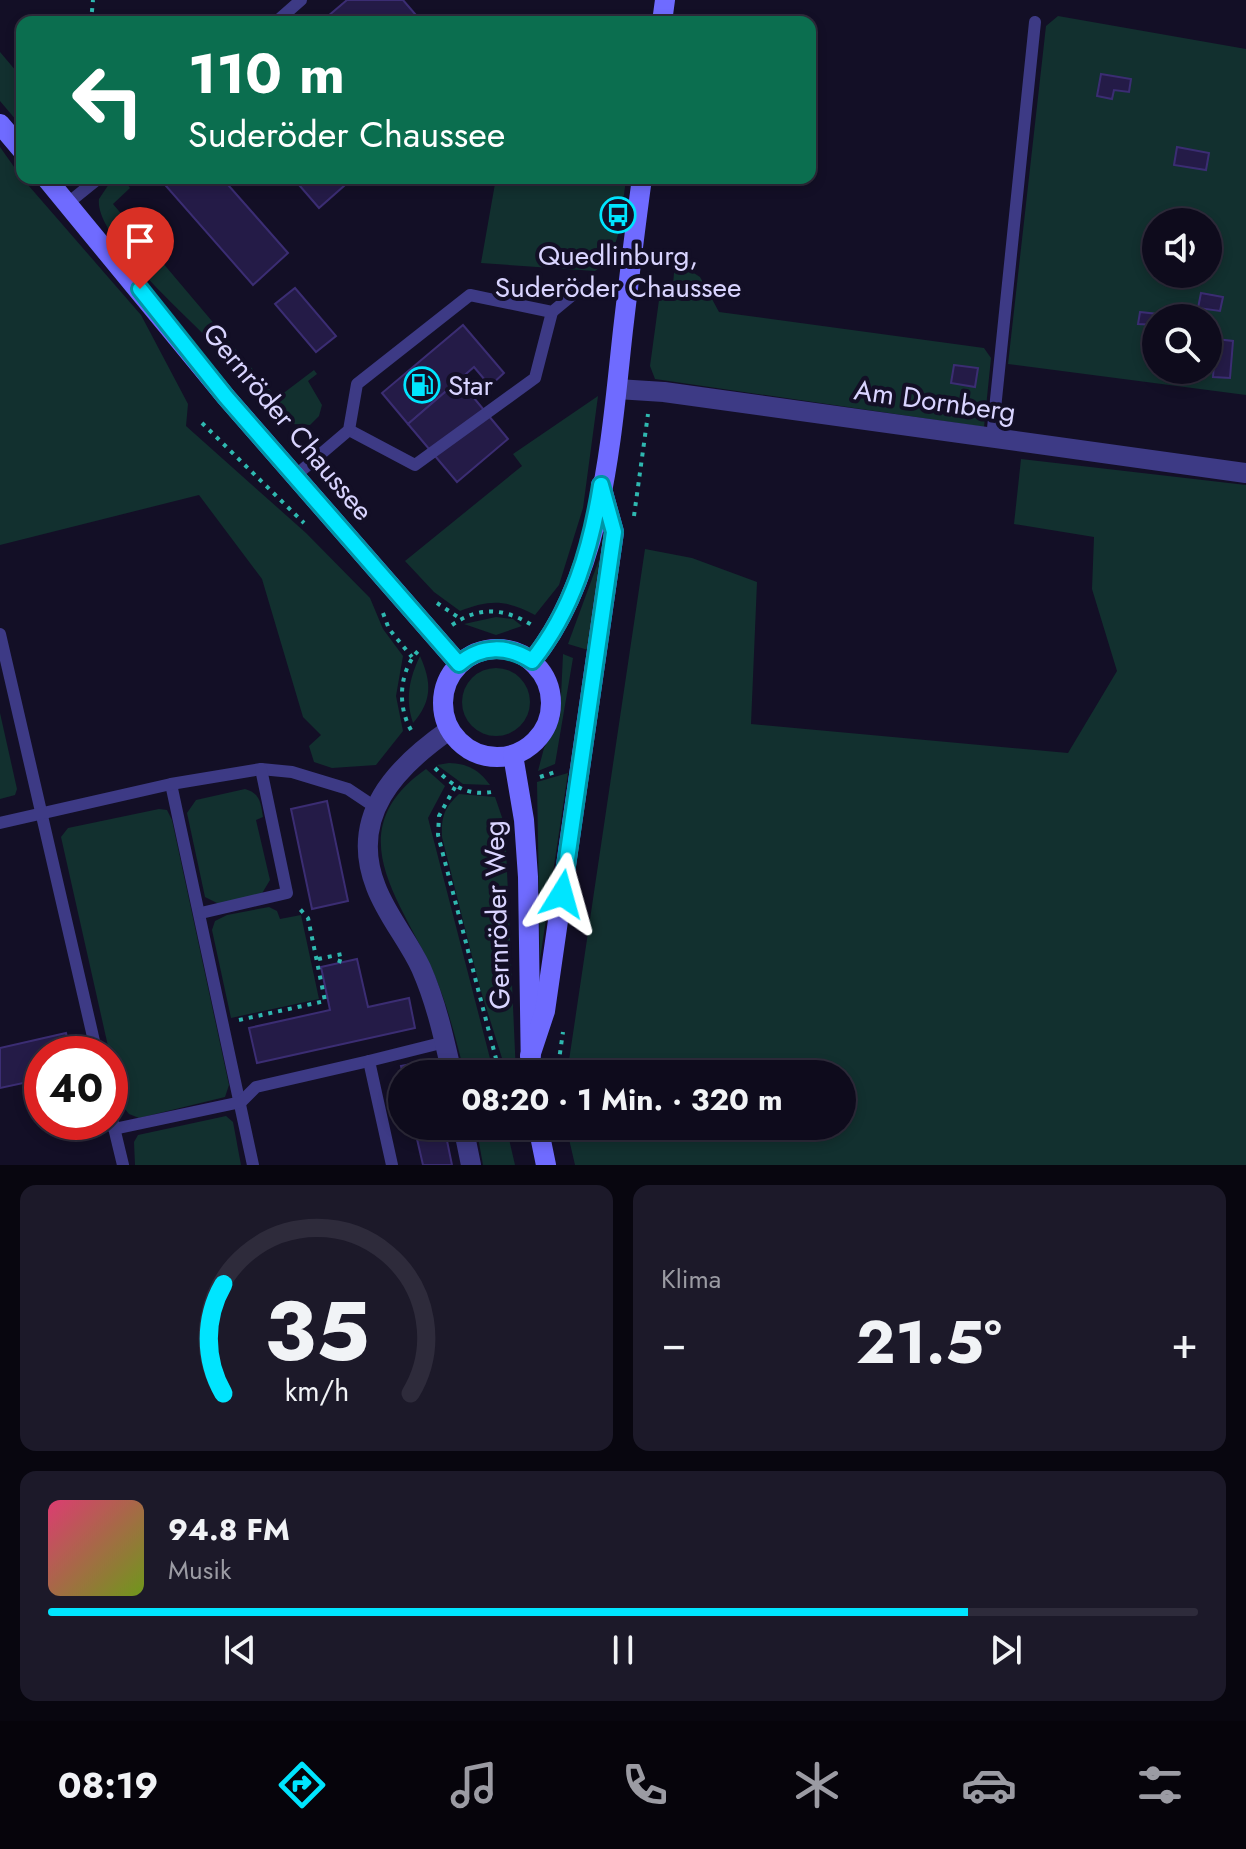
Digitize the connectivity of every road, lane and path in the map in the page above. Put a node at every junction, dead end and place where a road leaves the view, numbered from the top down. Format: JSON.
{"nodes":[{"id":1,"x":301,"y":0,"type":"edge"},
{"id":2,"x":283,"y":16,"type":"edge"},
{"id":3,"x":1035,"y":22,"type":"dead end"},
{"id":4,"x":0,"y":124,"type":"edge"},
{"id":5,"x":16,"y":143,"type":"edge"},
{"id":6,"x":51,"y":184,"type":"edge"},
{"id":7,"x":92,"y":184,"type":"edge"},
{"id":8,"x":641,"y":184,"type":"edge"},
{"id":9,"x":68,"y":203,"type":"junction"},
{"id":10,"x":627,"y":289,"type":"junction"},
{"id":11,"x":552,"y":312,"type":"junction"},
{"id":12,"x":617,"y":389,"type":"junction"},
{"id":13,"x":202,"y":423,"type":"dead end"},
{"id":14,"x":349,"y":430,"type":"junction"},
{"id":15,"x":992,"y":438,"type":"junction"},
{"id":16,"x":1246,"y":473,"type":"edge"},
{"id":17,"x":295,"y":476,"type":"junction"},
{"id":18,"x":601,"y":485,"type":"junction"},
{"id":19,"x":311,"y":531,"type":"dead end"},
{"id":20,"x":381,"y":608,"type":"dead end"},
{"id":21,"x":457,"y":621,"type":"dead end"},
{"id":22,"x":535,"y":627,"type":"dead end"},
{"id":23,"x":0,"y":634,"type":"edge"},
{"id":24,"x":418,"y":651,"type":"dead end"},
{"id":25,"x":412,"y":657,"type":"junction"},
{"id":26,"x":532,"y":661,"type":"junction"},
{"id":27,"x":459,"y":664,"type":"junction"},
{"id":28,"x":411,"y":730,"type":"dead end"},
{"id":29,"x":449,"y":730,"type":"junction"},
{"id":30,"x":513,"y":755,"type":"junction"},
{"id":31,"x":562,"y":762,"type":"dead end"},
{"id":32,"x":432,"y":765,"type":"dead end"},
{"id":33,"x":261,"y":769,"type":"junction"},
{"id":34,"x":518,"y":782,"type":"junction"},
{"id":35,"x":171,"y":784,"type":"junction"},
{"id":36,"x":455,"y":787,"type":"junction"},
{"id":37,"x":375,"y":807,"type":"junction"},
{"id":38,"x":41,"y":814,"type":"junction"},
{"id":39,"x":0,"y":823,"type":"edge"},
{"id":40,"x":287,"y":893,"type":"junction"},
{"id":41,"x":201,"y":913,"type":"junction"},
{"id":42,"x":318,"y":959,"type":"junction"},
{"id":43,"x":339,"y":963,"type":"dead end"},
{"id":44,"x":223,"y":1023,"type":"junction"},
{"id":45,"x":93,"y":1036,"type":"edge"},
{"id":46,"x":445,"y":1042,"type":"junction"},
{"id":47,"x":449,"y":1060,"type":"edge"},
{"id":48,"x":496,"y":1060,"type":"edge"},
{"id":49,"x":531,"y":1060,"type":"edge"},
{"id":50,"x":532,"y":1060,"type":"edge"},
{"id":51,"x":369,"y":1061,"type":"junction"},
{"id":52,"x":241,"y":1102,"type":"junction"},
{"id":53,"x":128,"y":1126,"type":"edge"},
{"id":54,"x":117,"y":1140,"type":"edge"},
{"id":55,"x":466,"y":1140,"type":"edge"},
{"id":56,"x":541,"y":1140,"type":"edge"},
{"id":57,"x":123,"y":1165,"type":"edge"},
{"id":58,"x":253,"y":1165,"type":"edge"},
{"id":59,"x":392,"y":1165,"type":"edge"},
{"id":60,"x":471,"y":1165,"type":"edge"},
{"id":61,"x":546,"y":1165,"type":"edge"}],
"edges":[{"from":1,"to":2,"type":"lane"},
{"from":3,"to":15,"type":"lane"},
{"from":4,"to":5,"type":"main road"},
{"from":6,"to":9,"type":"main road","name":"Gernröder Chaussee"},
{"from":7,"to":9,"type":"lane"},
{"from":8,"to":10,"type":"main road"},
{"from":9,"to":17,"type":"main road","name":"Gernröder Chaussee"},
{"from":10,"to":11,"type":"lane"},
{"from":10,"to":12,"type":"main road"},
{"from":11,"to":14,"type":"lane"},
{"from":11,"to":14,"type":"lane"},
{"from":12,"to":15,"type":"street","name":"Am Dornberg"},
{"from":12,"to":18,"type":"main road"},
{"from":13,"to":19,"type":"path"},
{"from":14,"to":17,"type":"lane"},
{"from":15,"to":16,"type":"street","name":"Am Dornberg"},
{"from":17,"to":27,"type":"main road","name":"Gernröder Chaussee"},
{"from":18,"to":26,"type":"main road"},
{"from":18,"to":50,"type":"main road"},
{"from":20,"to":25,"type":"path"},
{"from":21,"to":22,"type":"path"},
{"from":23,"to":38,"type":"lane"},
{"from":24,"to":25,"type":"path"},
{"from":25,"to":28,"type":"path"},
{"from":26,"to":27,"type":"main road"},
{"from":26,"to":30,"type":"main road"},
{"from":27,"to":29,"type":"main road"},
{"from":29,"to":30,"type":"main road"},
{"from":29,"to":37,"type":"street"},
{"from":30,"to":34,"type":"main road","name":"Gernröder Weg"},
{"from":31,"to":34,"type":"path"},
{"from":32,"to":36,"type":"path"},
{"from":33,"to":35,"type":"lane"},
{"from":33,"to":37,"type":"lane"},
{"from":33,"to":40,"type":"lane"},
{"from":34,"to":36,"type":"path"},
{"from":34,"to":49,"type":"main road","name":"Gernröder Weg"},
{"from":35,"to":38,"type":"lane"},
{"from":35,"to":41,"type":"lane"},
{"from":36,"to":48,"type":"path"},
{"from":37,"to":46,"type":"street"},
{"from":38,"to":39,"type":"lane"},
{"from":38,"to":45,"type":"lane"},
{"from":40,"to":41,"type":"lane"},
{"from":40,"to":42,"type":"path"},
{"from":41,"to":44,"type":"lane"},
{"from":42,"to":43,"type":"path"},
{"from":42,"to":44,"type":"path"},
{"from":44,"to":52,"type":"lane"},
{"from":46,"to":47,"type":"street"},
{"from":46,"to":51,"type":"lane"},
{"from":51,"to":52,"type":"lane"},
{"from":51,"to":59,"type":"lane"},
{"from":52,"to":53,"type":"lane"},
{"from":52,"to":58,"type":"lane"},
{"from":54,"to":57,"type":"lane"},
{"from":55,"to":60,"type":"street"},
{"from":56,"to":61,"type":"main road"}]}
